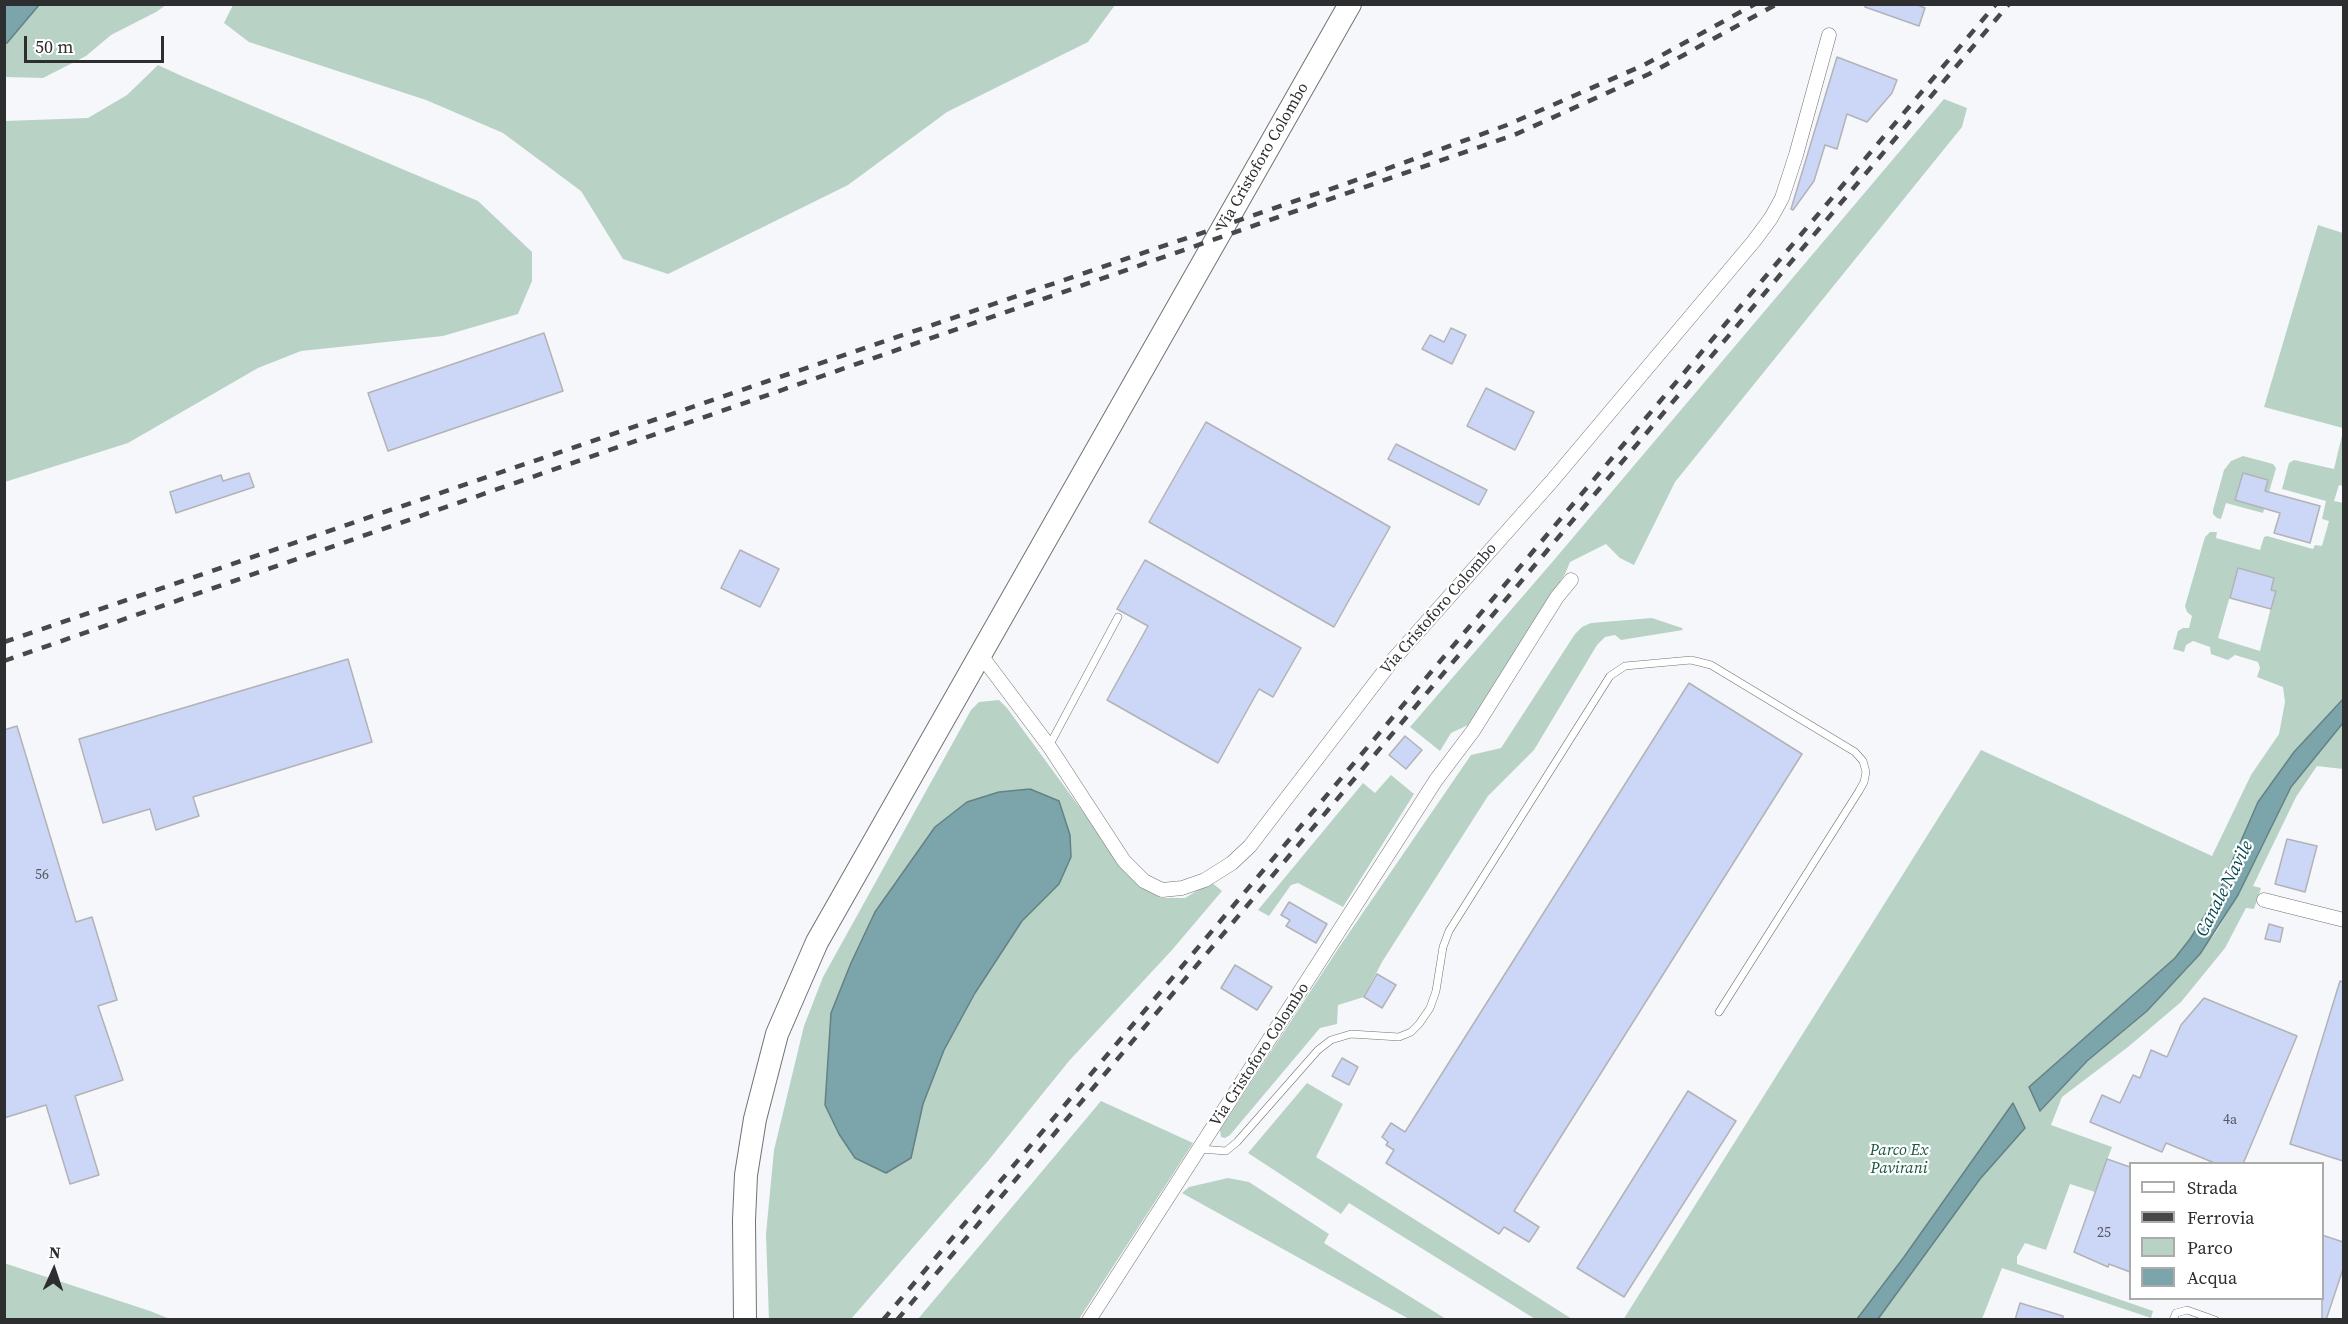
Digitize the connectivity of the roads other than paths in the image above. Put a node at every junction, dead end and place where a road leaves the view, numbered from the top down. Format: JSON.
{"nodes":[{"id":1,"x":1350,"y":4,"type":"edge"},
{"id":2,"x":1829,"y":35,"type":"dead end"},
{"id":3,"x":1571,"y":580,"type":"dead end"},
{"id":4,"x":1118,"y":617,"type":"dead end"},
{"id":5,"x":980,"y":654,"type":"junction"},
{"id":6,"x":1049,"y":746,"type":"junction"},
{"id":7,"x":2264,"y":900,"type":"dead end"},
{"id":8,"x":2343,"y":920,"type":"edge"},
{"id":9,"x":1719,"y":1012,"type":"dead end"},
{"id":10,"x":1200,"y":1149,"type":"junction"},
{"id":11,"x":745,"y":1320,"type":"edge"},
{"id":12,"x":1089,"y":1320,"type":"edge"},
{"id":13,"x":2173,"y":1320,"type":"edge"},
{"id":14,"x":2215,"y":1320,"type":"edge"}],
"edges":[{"from":1,"to":5,"type":"main road","name":"Via Cristoforo Colombo"},
{"from":2,"to":6,"type":"street","name":"Via Cristoforo Colombo"},
{"from":3,"to":10,"type":"street","name":"Via Cristoforo Colombo"},
{"from":4,"to":6,"type":"lane"},
{"from":5,"to":6,"type":"street","name":"Via Cristoforo Colombo"},
{"from":5,"to":11,"type":"main road","name":"Via Cristoforo Colombo"},
{"from":7,"to":8,"type":"street"},
{"from":9,"to":10,"type":"lane"},
{"from":10,"to":12,"type":"street","name":"Via Cristoforo Colombo"},
{"from":13,"to":14,"type":"lane"}]}
